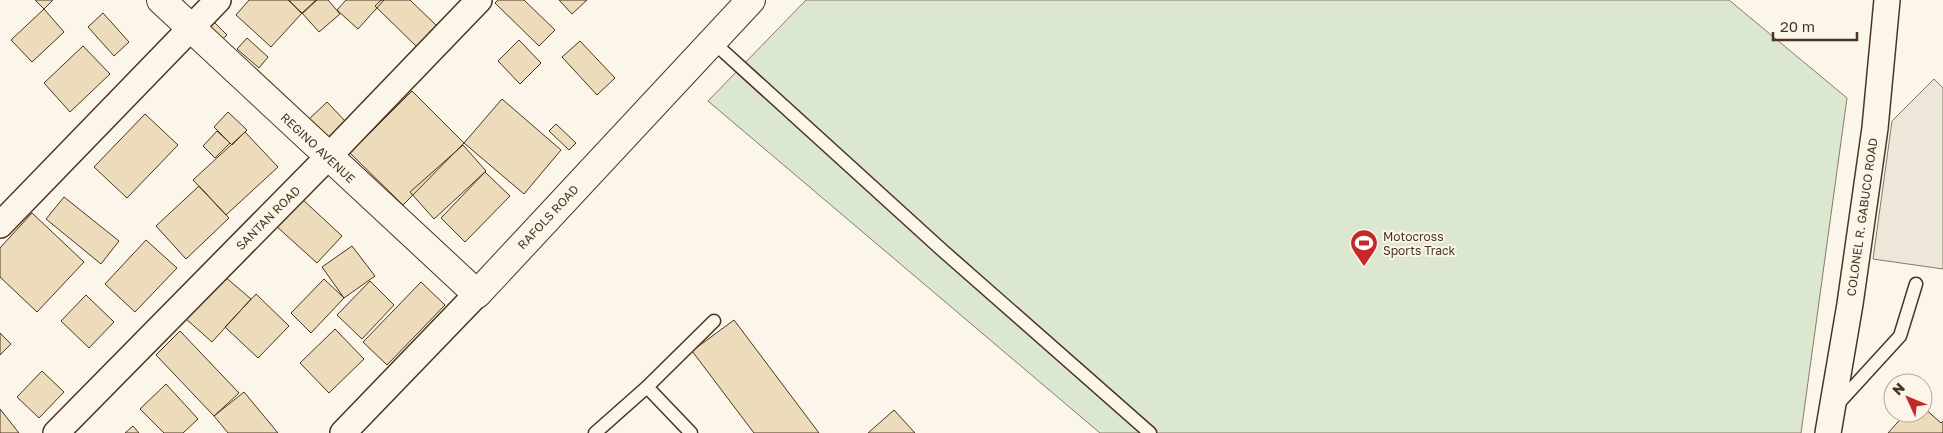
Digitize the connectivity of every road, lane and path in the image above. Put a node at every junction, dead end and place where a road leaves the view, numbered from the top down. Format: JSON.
{"nodes":[{"id":1,"x":161,"y":0,"type":"edge"},
{"id":2,"x":218,"y":0,"type":"edge"},
{"id":3,"x":479,"y":0,"type":"edge"},
{"id":4,"x":751,"y":0,"type":"edge"},
{"id":5,"x":1887,"y":0,"type":"edge"},
{"id":6,"x":191,"y":28,"type":"junction"},
{"id":7,"x":712,"y":41,"type":"junction"},
{"id":8,"x":328,"y":157,"type":"junction"},
{"id":9,"x":0,"y":225,"type":"edge"},
{"id":10,"x":1916,"y":284,"type":"dead end"},
{"id":11,"x":476,"y":294,"type":"junction"},
{"id":12,"x":714,"y":321,"type":"dead end"},
{"id":13,"x":647,"y":387,"type":"junction"},
{"id":14,"x":1830,"y":421,"type":"edge"},
{"id":15,"x":56,"y":433,"type":"edge"},
{"id":16,"x":344,"y":433,"type":"edge"},
{"id":17,"x":595,"y":433,"type":"edge"},
{"id":18,"x":691,"y":433,"type":"edge"},
{"id":19,"x":1150,"y":433,"type":"edge"}],
"edges":[{"from":1,"to":6,"type":"street","name":"REGINO AVENUE"},
{"from":2,"to":6,"type":"street"},
{"from":3,"to":8,"type":"street","name":"SANTAN ROAD"},
{"from":4,"to":7,"type":"street","name":"RAFOLS ROAD"},
{"from":5,"to":14,"type":"street","name":"COLONEL R. GABUCO ROAD"},
{"from":6,"to":8,"type":"street","name":"REGINO AVENUE"},
{"from":6,"to":9,"type":"street"},
{"from":7,"to":11,"type":"street","name":"RAFOLS ROAD"},
{"from":7,"to":19,"type":"lane"},
{"from":8,"to":11,"type":"street","name":"REGINO AVENUE"},
{"from":8,"to":15,"type":"street","name":"SANTAN ROAD"},
{"from":10,"to":14,"type":"lane"},
{"from":11,"to":16,"type":"street","name":"RAFOLS ROAD"},
{"from":12,"to":13,"type":"lane"},
{"from":13,"to":17,"type":"lane"},
{"from":13,"to":18,"type":"lane"}]}
